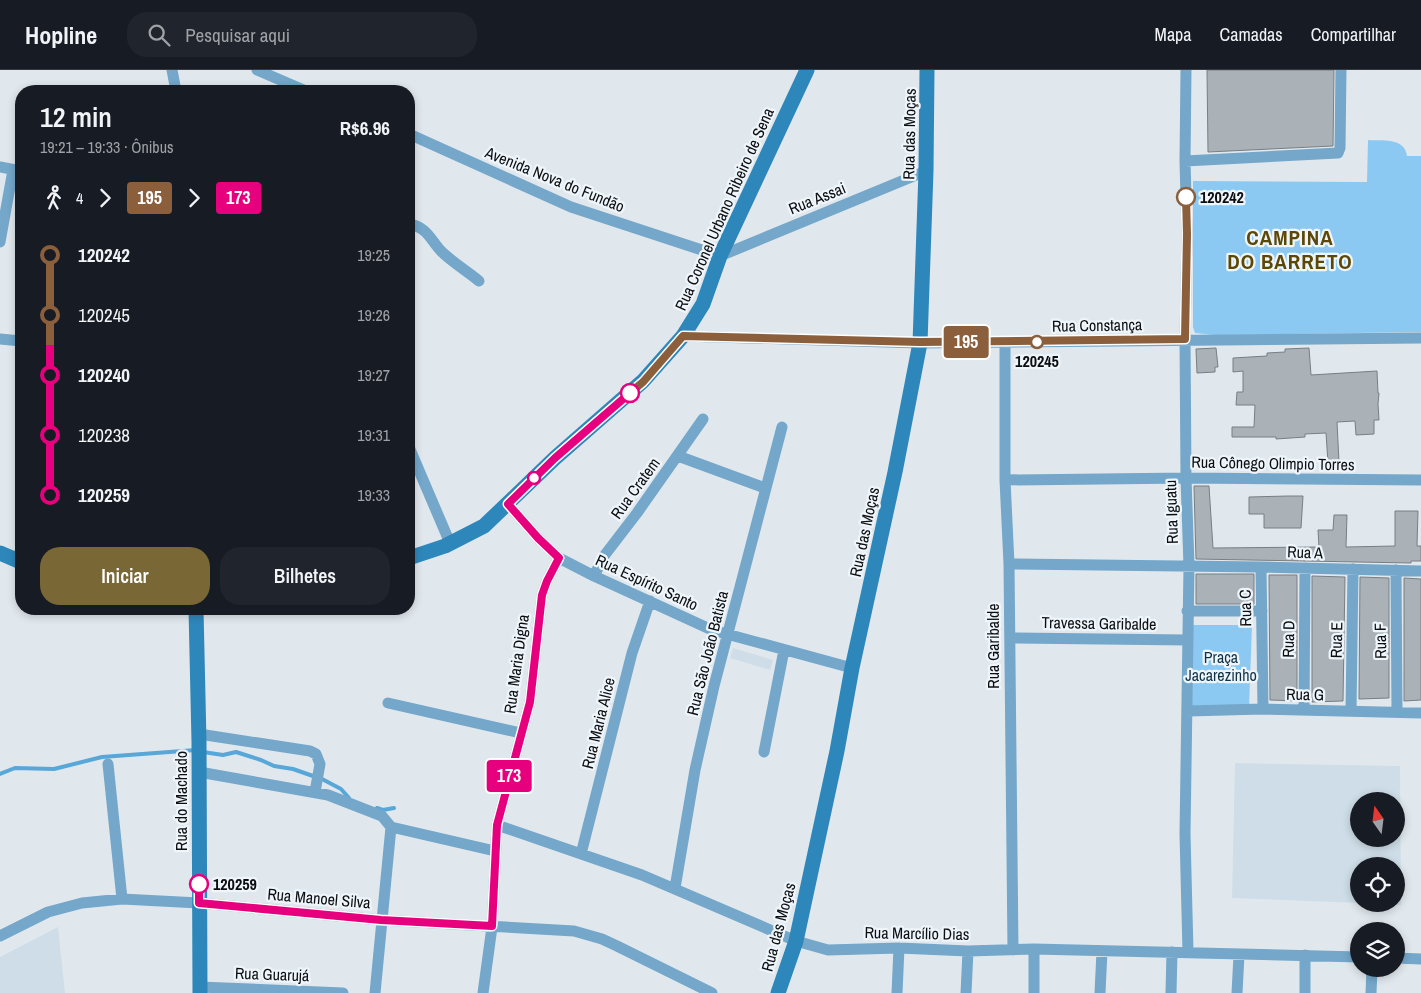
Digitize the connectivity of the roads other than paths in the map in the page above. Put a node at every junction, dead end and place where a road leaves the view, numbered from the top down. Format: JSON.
{"nodes":[{"id":1,"x":172,"y":70,"type":"edge"},
{"id":2,"x":257,"y":70,"type":"edge"},
{"id":3,"x":807,"y":70,"type":"edge"},
{"id":4,"x":928,"y":70,"type":"edge"},
{"id":5,"x":1186,"y":70,"type":"edge"},
{"id":6,"x":1341,"y":70,"type":"edge"},
{"id":7,"x":175,"y":85,"type":"edge"},
{"id":8,"x":292,"y":85,"type":"edge"},
{"id":9,"x":415,"y":137,"type":"edge"},
{"id":10,"x":1185,"y":161,"type":"junction"},
{"id":11,"x":0,"y":167,"type":"edge"},
{"id":12,"x":15,"y":170,"type":"edge"},
{"id":13,"x":926,"y":171,"type":"junction"},
{"id":14,"x":15,"y":176,"type":"edge"},
{"id":15,"x":3,"y":214,"type":"edge"},
{"id":16,"x":415,"y":225,"type":"edge"},
{"id":17,"x":0,"y":242,"type":"edge"},
{"id":18,"x":720,"y":256,"type":"junction"},
{"id":19,"x":479,"y":281,"type":"dead end"},
{"id":20,"x":683,"y":336,"type":"junction"},
{"id":21,"x":1421,"y":338,"type":"edge"},
{"id":22,"x":0,"y":339,"type":"edge"},
{"id":23,"x":1185,"y":339,"type":"junction"},
{"id":24,"x":15,"y":340,"type":"edge"},
{"id":25,"x":920,"y":342,"type":"junction"},
{"id":26,"x":1006,"y":342,"type":"junction"},
{"id":27,"x":703,"y":419,"type":"dead end"},
{"id":28,"x":782,"y":427,"type":"dead end"},
{"id":29,"x":678,"y":456,"type":"junction"},
{"id":30,"x":415,"y":462,"type":"edge"},
{"id":31,"x":1186,"y":478,"type":"junction"},
{"id":32,"x":1005,"y":480,"type":"junction"},
{"id":33,"x":1421,"y":480,"type":"edge"},
{"id":34,"x":765,"y":488,"type":"junction"},
{"id":35,"x":508,"y":504,"type":"junction"},
{"id":36,"x":450,"y":543,"type":"junction"},
{"id":37,"x":0,"y":553,"type":"edge"},
{"id":38,"x":15,"y":556,"type":"edge"},
{"id":39,"x":415,"y":556,"type":"edge"},
{"id":40,"x":559,"y":558,"type":"junction"},
{"id":41,"x":1009,"y":564,"type":"junction"},
{"id":42,"x":1189,"y":566,"type":"junction"},
{"id":43,"x":1261,"y":567,"type":"junction"},
{"id":44,"x":1305,"y":568,"type":"junction"},
{"id":45,"x":1353,"y":569,"type":"junction"},
{"id":46,"x":1396,"y":570,"type":"junction"},
{"id":47,"x":1421,"y":571,"type":"edge"},
{"id":48,"x":594,"y":576,"type":"junction"},
{"id":49,"x":650,"y":601,"type":"junction"},
{"id":50,"x":1187,"y":611,"type":"junction"},
{"id":51,"x":1262,"y":611,"type":"junction"},
{"id":52,"x":196,"y":615,"type":"edge"},
{"id":53,"x":727,"y":634,"type":"junction"},
{"id":54,"x":1010,"y":638,"type":"junction"},
{"id":55,"x":1187,"y":640,"type":"junction"},
{"id":56,"x":784,"y":650,"type":"junction"},
{"id":57,"x":852,"y":668,"type":"junction"},
{"id":58,"x":388,"y":703,"type":"dead end"},
{"id":59,"x":1263,"y":709,"type":"junction"},
{"id":60,"x":1304,"y":710,"type":"junction"},
{"id":61,"x":1188,"y":711,"type":"junction"},
{"id":62,"x":1351,"y":711,"type":"junction"},
{"id":63,"x":1397,"y":712,"type":"junction"},
{"id":64,"x":1421,"y":712,"type":"edge"},
{"id":65,"x":521,"y":733,"type":"junction"},
{"id":66,"x":199,"y":738,"type":"junction"},
{"id":67,"x":764,"y":752,"type":"dead end"},
{"id":68,"x":108,"y":764,"type":"dead end"},
{"id":69,"x":199,"y":767,"type":"junction"},
{"id":70,"x":315,"y":792,"type":"junction"},
{"id":71,"x":497,"y":825,"type":"junction"},
{"id":72,"x":391,"y":827,"type":"junction"},
{"id":73,"x":495,"y":851,"type":"junction"},
{"id":74,"x":581,"y":854,"type":"junction"},
{"id":75,"x":675,"y":888,"type":"junction"},
{"id":76,"x":122,"y":899,"type":"junction"},
{"id":77,"x":199,"y":903,"type":"junction"},
{"id":78,"x":381,"y":920,"type":"junction"},
{"id":79,"x":492,"y":926,"type":"junction"},
{"id":80,"x":0,"y":936,"type":"edge"},
{"id":81,"x":796,"y":941,"type":"junction"},
{"id":82,"x":899,"y":948,"type":"junction"},
{"id":83,"x":1013,"y":950,"type":"junction"},
{"id":84,"x":1034,"y":950,"type":"junction"},
{"id":85,"x":968,"y":951,"type":"junction"},
{"id":86,"x":1102,"y":951,"type":"junction"},
{"id":87,"x":1172,"y":952,"type":"junction"},
{"id":88,"x":1188,"y":952,"type":"junction"},
{"id":89,"x":1239,"y":955,"type":"junction"},
{"id":90,"x":1305,"y":956,"type":"junction"},
{"id":91,"x":1350,"y":957,"type":"edge"},
{"id":92,"x":1405,"y":959,"type":"edge"},
{"id":93,"x":1421,"y":960,"type":"edge"},
{"id":94,"x":1372,"y":977,"type":"edge"},
{"id":95,"x":200,"y":990,"type":"edge"},
{"id":96,"x":343,"y":993,"type":"edge"},
{"id":97,"x":375,"y":993,"type":"edge"},
{"id":98,"x":483,"y":993,"type":"edge"},
{"id":99,"x":712,"y":993,"type":"edge"},
{"id":100,"x":778,"y":993,"type":"edge"},
{"id":101,"x":897,"y":993,"type":"edge"},
{"id":102,"x":966,"y":993,"type":"edge"},
{"id":103,"x":1034,"y":993,"type":"edge"},
{"id":104,"x":1100,"y":993,"type":"edge"},
{"id":105,"x":1170,"y":993,"type":"edge"},
{"id":106,"x":1238,"y":993,"type":"edge"},
{"id":107,"x":1305,"y":993,"type":"edge"},
{"id":108,"x":1371,"y":993,"type":"edge"}],
"edges":[{"from":1,"to":7,"type":"street"},
{"from":2,"to":8,"type":"street"},
{"from":3,"to":18,"type":"street","name":"Rua Coronel Urbano Ribeiro de Sena"},
{"from":4,"to":13,"type":"street","name":"Rua das Moças"},
{"from":5,"to":10,"type":"street","name":"Rua Iguatu"},
{"from":6,"to":10,"type":"street"},
{"from":9,"to":18,"type":"street","name":"Avenida Nova do Fundão"},
{"from":10,"to":23,"type":"street","name":"Rua Iguatu"},
{"from":11,"to":12,"type":"street"},
{"from":13,"to":18,"type":"street","name":"Rua Assai"},
{"from":13,"to":25,"type":"street","name":"Rua das Moças"},
{"from":14,"to":15,"type":"street"},
{"from":15,"to":17,"type":"street"},
{"from":16,"to":19,"type":"street"},
{"from":18,"to":20,"type":"street","name":"Rua Coronel Urbano Ribeiro de Sena"},
{"from":20,"to":25,"type":"street","name":"Rua Constança"},
{"from":20,"to":35,"type":"street","name":"Rua Coronel Urbano Ribeiro de Sena"},
{"from":21,"to":23,"type":"street","name":"Rua Constança"},
{"from":22,"to":24,"type":"street"},
{"from":23,"to":26,"type":"street","name":"Rua Constança"},
{"from":23,"to":31,"type":"street","name":"Rua Iguatu"},
{"from":25,"to":26,"type":"street","name":"Rua Constança"},
{"from":25,"to":57,"type":"street","name":"Rua das Moças"},
{"from":26,"to":32,"type":"street","name":"Rua Garibalde"},
{"from":27,"to":29,"type":"street","name":"Rua Cratem"},
{"from":28,"to":34,"type":"street","name":"Rua São João Batista"},
{"from":29,"to":34,"type":"street"},
{"from":29,"to":48,"type":"street","name":"Rua Cratem"},
{"from":30,"to":36,"type":"street"},
{"from":31,"to":32,"type":"street","name":"Rua Cônego Olimpio Torres"},
{"from":31,"to":33,"type":"street","name":"Rua Cônego Olimpio Torres"},
{"from":31,"to":42,"type":"street","name":"Rua Iguatu"},
{"from":32,"to":41,"type":"street","name":"Rua Garibalde"},
{"from":34,"to":53,"type":"street","name":"Rua São João Batista"},
{"from":35,"to":36,"type":"street","name":"Rua Coronel Urbano Ribeiro de Sena"},
{"from":35,"to":40,"type":"street","name":"Rua Espírito Santo"},
{"from":36,"to":39,"type":"street","name":"Rua Coronel Urbano Ribeiro de Sena"},
{"from":37,"to":38,"type":"street"},
{"from":40,"to":48,"type":"street","name":"Rua Espírito Santo"},
{"from":40,"to":65,"type":"street","name":"Rua Maria Digna"},
{"from":41,"to":42,"type":"street","name":"Rua A"},
{"from":41,"to":54,"type":"street","name":"Rua Garibalde"},
{"from":42,"to":43,"type":"street","name":"Rua A"},
{"from":42,"to":50,"type":"street","name":"Rua Iguatu"},
{"from":43,"to":44,"type":"street","name":"Rua A"},
{"from":43,"to":51,"type":"street","name":"Rua C"},
{"from":44,"to":45,"type":"street","name":"Rua A"},
{"from":44,"to":60,"type":"street","name":"Rua D"},
{"from":45,"to":46,"type":"street","name":"Rua A"},
{"from":45,"to":62,"type":"street","name":"Rua E"},
{"from":46,"to":47,"type":"street","name":"Rua A"},
{"from":46,"to":63,"type":"street","name":"Rua F"},
{"from":48,"to":49,"type":"street","name":"Rua Espírito Santo"},
{"from":49,"to":53,"type":"street","name":"Rua Espírito Santo"},
{"from":49,"to":74,"type":"street","name":"Rua Maria Alice"},
{"from":50,"to":51,"type":"street"},
{"from":50,"to":55,"type":"street","name":"Rua Iguatu"},
{"from":51,"to":59,"type":"street","name":"Rua C"},
{"from":52,"to":66,"type":"street","name":"Rua do Machado"},
{"from":53,"to":56,"type":"street","name":"Rua Espírito Santo"},
{"from":53,"to":75,"type":"street","name":"Rua São João Batista"},
{"from":54,"to":55,"type":"street","name":"Travessa Garibalde"},
{"from":54,"to":83,"type":"street","name":"Rua Garibalde"},
{"from":55,"to":61,"type":"street","name":"Rua Iguatu"},
{"from":56,"to":57,"type":"street","name":"Rua Espírito Santo"},
{"from":56,"to":67,"type":"street"},
{"from":57,"to":81,"type":"street","name":"Rua das Moças"},
{"from":58,"to":65,"type":"street"},
{"from":59,"to":60,"type":"street","name":"Rua G"},
{"from":59,"to":61,"type":"street","name":"Rua G"},
{"from":60,"to":62,"type":"street","name":"Rua G"},
{"from":61,"to":88,"type":"street","name":"Rua Iguatu"},
{"from":62,"to":63,"type":"street","name":"Rua G"},
{"from":63,"to":64,"type":"street","name":"Rua G"},
{"from":65,"to":71,"type":"street","name":"Rua Maria Digna"},
{"from":66,"to":69,"type":"street","name":"Rua do Machado"},
{"from":66,"to":70,"type":"street"},
{"from":68,"to":76,"type":"street"},
{"from":69,"to":70,"type":"street"},
{"from":69,"to":77,"type":"street","name":"Rua do Machado"},
{"from":70,"to":72,"type":"street"},
{"from":71,"to":73,"type":"street","name":"Rua Maria Digna"},
{"from":71,"to":74,"type":"street","name":"Rua Marcílio Dias"},
{"from":72,"to":73,"type":"street"},
{"from":72,"to":78,"type":"street"},
{"from":73,"to":79,"type":"street","name":"Rua Maria Digna"},
{"from":74,"to":75,"type":"street","name":"Rua Marcílio Dias"},
{"from":75,"to":81,"type":"street","name":"Rua Marcílio Dias"},
{"from":76,"to":77,"type":"street","name":"Rua Manoel Silva"},
{"from":76,"to":80,"type":"street","name":"Rua Manoel Silva"},
{"from":77,"to":78,"type":"street","name":"Rua Manoel Silva"},
{"from":77,"to":95,"type":"street","name":"Rua do Machado"},
{"from":78,"to":79,"type":"street","name":"Rua Manoel Silva"},
{"from":78,"to":97,"type":"street"},
{"from":79,"to":98,"type":"street","name":"Rua Maria Digna"},
{"from":79,"to":99,"type":"street","name":"Rua Manoel Silva"},
{"from":81,"to":82,"type":"street","name":"Rua Marcílio Dias"},
{"from":81,"to":100,"type":"street","name":"Rua das Moças"},
{"from":82,"to":85,"type":"street","name":"Rua Marcílio Dias"},
{"from":82,"to":101,"type":"street"},
{"from":83,"to":84,"type":"street","name":"Rua Marcílio Dias"},
{"from":83,"to":85,"type":"street","name":"Rua Marcílio Dias"},
{"from":84,"to":86,"type":"street","name":"Rua Marcílio Dias"},
{"from":84,"to":103,"type":"street"},
{"from":85,"to":102,"type":"street"},
{"from":86,"to":87,"type":"street","name":"Rua Marcílio Dias"},
{"from":86,"to":104,"type":"street"},
{"from":87,"to":88,"type":"street","name":"Rua Marcílio Dias"},
{"from":87,"to":105,"type":"street"},
{"from":88,"to":89,"type":"street","name":"Rua Marcílio Dias"},
{"from":89,"to":90,"type":"street","name":"Rua Marcílio Dias"},
{"from":89,"to":106,"type":"street"},
{"from":90,"to":91,"type":"street","name":"Rua Marcílio Dias"},
{"from":90,"to":107,"type":"street"},
{"from":92,"to":93,"type":"street"},
{"from":94,"to":108,"type":"street"},
{"from":95,"to":96,"type":"street","name":"Rua Guarujá"}]}
